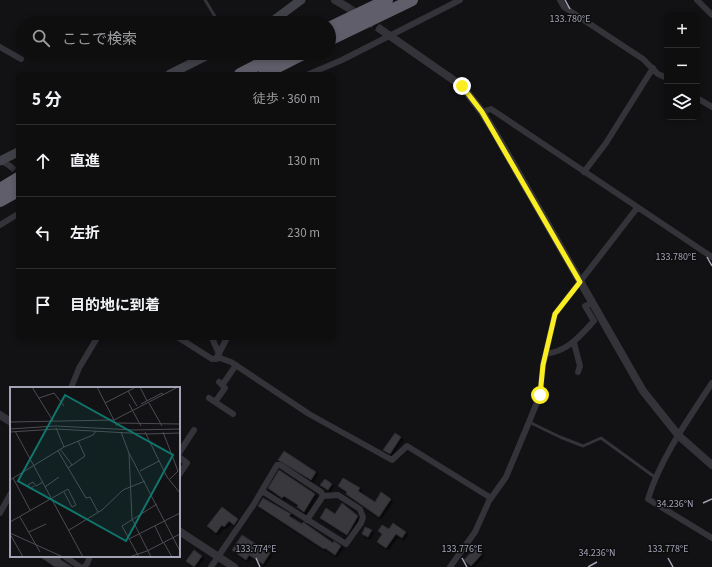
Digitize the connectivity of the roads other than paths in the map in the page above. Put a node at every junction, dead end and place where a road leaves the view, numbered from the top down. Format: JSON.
{"nodes":[{"id":1,"x":205,"y":0,"type":"edge"},
{"id":2,"x":301,"y":0,"type":"edge"},
{"id":3,"x":335,"y":0,"type":"edge"},
{"id":4,"x":387,"y":0,"type":"edge"},
{"id":5,"x":412,"y":0,"type":"edge"},
{"id":6,"x":460,"y":0,"type":"edge"},
{"id":7,"x":560,"y":0,"type":"edge"},
{"id":8,"x":697,"y":0,"type":"edge"},
{"id":9,"x":347,"y":7,"type":"tunnel mouth"},
{"id":10,"x":712,"y":15,"type":"edge"},
{"id":11,"x":215,"y":16,"type":"edge"},
{"id":12,"x":279,"y":16,"type":"edge"},
{"id":13,"x":336,"y":25,"type":"edge"},
{"id":14,"x":380,"y":29,"type":"tunnel mouth"},
{"id":15,"x":390,"y":36,"type":"junction"},
{"id":16,"x":336,"y":37,"type":"edge"},
{"id":17,"x":0,"y":47,"type":"edge"},
{"id":18,"x":16,"y":56,"type":"edge"},
{"id":19,"x":199,"y":60,"type":"edge"},
{"id":20,"x":267,"y":60,"type":"edge"},
{"id":21,"x":291,"y":60,"type":"edge"},
{"id":22,"x":653,"y":68,"type":"junction"},
{"id":23,"x":177,"y":72,"type":"edge"},
{"id":24,"x":244,"y":72,"type":"edge"},
{"id":25,"x":268,"y":72,"type":"edge"},
{"id":26,"x":314,"y":72,"type":"edge"},
{"id":27,"x":664,"y":77,"type":"edge"},
{"id":28,"x":700,"y":100,"type":"edge"},
{"id":29,"x":712,"y":107,"type":"edge"},
{"id":30,"x":482,"y":112,"type":"junction"},
{"id":31,"x":16,"y":153,"type":"edge"},
{"id":32,"x":0,"y":160,"type":"edge"},
{"id":33,"x":10,"y":166,"type":"tunnel mouth"},
{"id":34,"x":584,"y":172,"type":"junction"},
{"id":35,"x":16,"y":179,"type":"edge"},
{"id":36,"x":0,"y":189,"type":"edge"},
{"id":37,"x":16,"y":192,"type":"edge"},
{"id":38,"x":0,"y":201,"type":"edge"},
{"id":39,"x":637,"y":208,"type":"junction"},
{"id":40,"x":16,"y":215,"type":"edge"},
{"id":41,"x":0,"y":225,"type":"edge"},
{"id":42,"x":712,"y":257,"type":"edge"},
{"id":43,"x":580,"y":282,"type":"junction"},
{"id":44,"x":592,"y":303,"type":"junction"},
{"id":45,"x":96,"y":340,"type":"edge"},
{"id":46,"x":182,"y":340,"type":"edge"},
{"id":47,"x":213,"y":340,"type":"edge"},
{"id":48,"x":226,"y":340,"type":"edge"},
{"id":49,"x":574,"y":343,"type":"junction"},
{"id":50,"x":546,"y":354,"type":"junction"},
{"id":51,"x":218,"y":356,"type":"junction"},
{"id":52,"x":236,"y":365,"type":"junction"},
{"id":53,"x":578,"y":372,"type":"dead end"},
{"id":54,"x":712,"y":383,"type":"edge"},
{"id":55,"x":71,"y":387,"type":"edge"},
{"id":56,"x":209,"y":398,"type":"dead end"},
{"id":57,"x":215,"y":402,"type":"junction"},
{"id":58,"x":233,"y":414,"type":"dead end"},
{"id":59,"x":0,"y":416,"type":"edge"},
{"id":60,"x":10,"y":421,"type":"edge"},
{"id":61,"x":529,"y":422,"type":"junction"},
{"id":62,"x":194,"y":430,"type":"dead end"},
{"id":63,"x":679,"y":436,"type":"junction"},
{"id":64,"x":180,"y":451,"type":"edge"},
{"id":65,"x":180,"y":458,"type":"edge"},
{"id":66,"x":712,"y":465,"type":"edge"},
{"id":67,"x":180,"y":474,"type":"edge"},
{"id":68,"x":656,"y":478,"type":"junction"},
{"id":69,"x":262,"y":491,"type":"junction"},
{"id":70,"x":10,"y":495,"type":"edge"},
{"id":71,"x":323,"y":496,"type":"junction"},
{"id":72,"x":491,"y":498,"type":"junction"},
{"id":73,"x":0,"y":513,"type":"edge"},
{"id":74,"x":307,"y":520,"type":"junction"},
{"id":75,"x":180,"y":532,"type":"edge"},
{"id":76,"x":712,"y":538,"type":"edge"},
{"id":77,"x":217,"y":556,"type":"junction"},
{"id":78,"x":65,"y":557,"type":"edge"},
{"id":79,"x":90,"y":557,"type":"edge"},
{"id":80,"x":80,"y":567,"type":"edge"},
{"id":81,"x":84,"y":567,"type":"edge"},
{"id":82,"x":211,"y":567,"type":"edge"},
{"id":83,"x":234,"y":567,"type":"edge"},
{"id":84,"x":450,"y":567,"type":"edge"}],
"edges":[{"from":1,"to":11,"type":"lane"},
{"from":2,"to":12,"type":"main road"},
{"from":3,"to":9,"type":"street"},
{"from":4,"to":13,"type":"highway"},
{"from":5,"to":16,"type":"highway"},
{"from":6,"to":15,"type":"street"},
{"from":7,"to":22,"type":"street"},
{"from":8,"to":10,"type":"street"},
{"from":14,"to":15,"type":"street"},
{"from":15,"to":26,"type":"street"},
{"from":15,"to":30,"type":"street"},
{"from":17,"to":18,"type":"street"},
{"from":19,"to":23,"type":"main road"},
{"from":20,"to":24,"type":"highway"},
{"from":21,"to":25,"type":"highway"},
{"from":22,"to":27,"type":"street"},
{"from":22,"to":34,"type":"street"},
{"from":28,"to":29,"type":"street"},
{"from":30,"to":34,"type":"street"},
{"from":30,"to":43,"type":"street"},
{"from":31,"to":32,"type":"main road"},
{"from":32,"to":33,"type":"street"},
{"from":34,"to":39,"type":"street"},
{"from":35,"to":36,"type":"highway"},
{"from":37,"to":38,"type":"highway"},
{"from":39,"to":42,"type":"street"},
{"from":39,"to":43,"type":"street"},
{"from":40,"to":41,"type":"street"},
{"from":43,"to":44,"type":"street"},
{"from":43,"to":50,"type":"street"},
{"from":44,"to":49,"type":"street"},
{"from":44,"to":63,"type":"street"},
{"from":45,"to":55,"type":"street"},
{"from":46,"to":51,"type":"street"},
{"from":47,"to":51,"type":"street"},
{"from":48,"to":51,"type":"street"},
{"from":49,"to":50,"type":"street"},
{"from":49,"to":53,"type":"street"},
{"from":50,"to":61,"type":"street"},
{"from":51,"to":52,"type":"street"},
{"from":52,"to":57,"type":"street"},
{"from":52,"to":72,"type":"street"},
{"from":54,"to":63,"type":"street"},
{"from":56,"to":57,"type":"street"},
{"from":57,"to":58,"type":"street"},
{"from":59,"to":60,"type":"street"},
{"from":61,"to":68,"type":"lane"},
{"from":61,"to":72,"type":"street"},
{"from":62,"to":64,"type":"street"},
{"from":63,"to":66,"type":"street"},
{"from":63,"to":68,"type":"street"},
{"from":65,"to":67,"type":"street"},
{"from":68,"to":76,"type":"street"},
{"from":69,"to":71,"type":"street"},
{"from":69,"to":74,"type":"street"},
{"from":69,"to":77,"type":"street"},
{"from":70,"to":73,"type":"street"},
{"from":71,"to":74,"type":"street"},
{"from":71,"to":74,"type":"street"},
{"from":72,"to":84,"type":"street"},
{"from":75,"to":77,"type":"street"},
{"from":77,"to":82,"type":"street"},
{"from":77,"to":83,"type":"street"},
{"from":78,"to":80,"type":"street"},
{"from":79,"to":81,"type":"street"}]}
